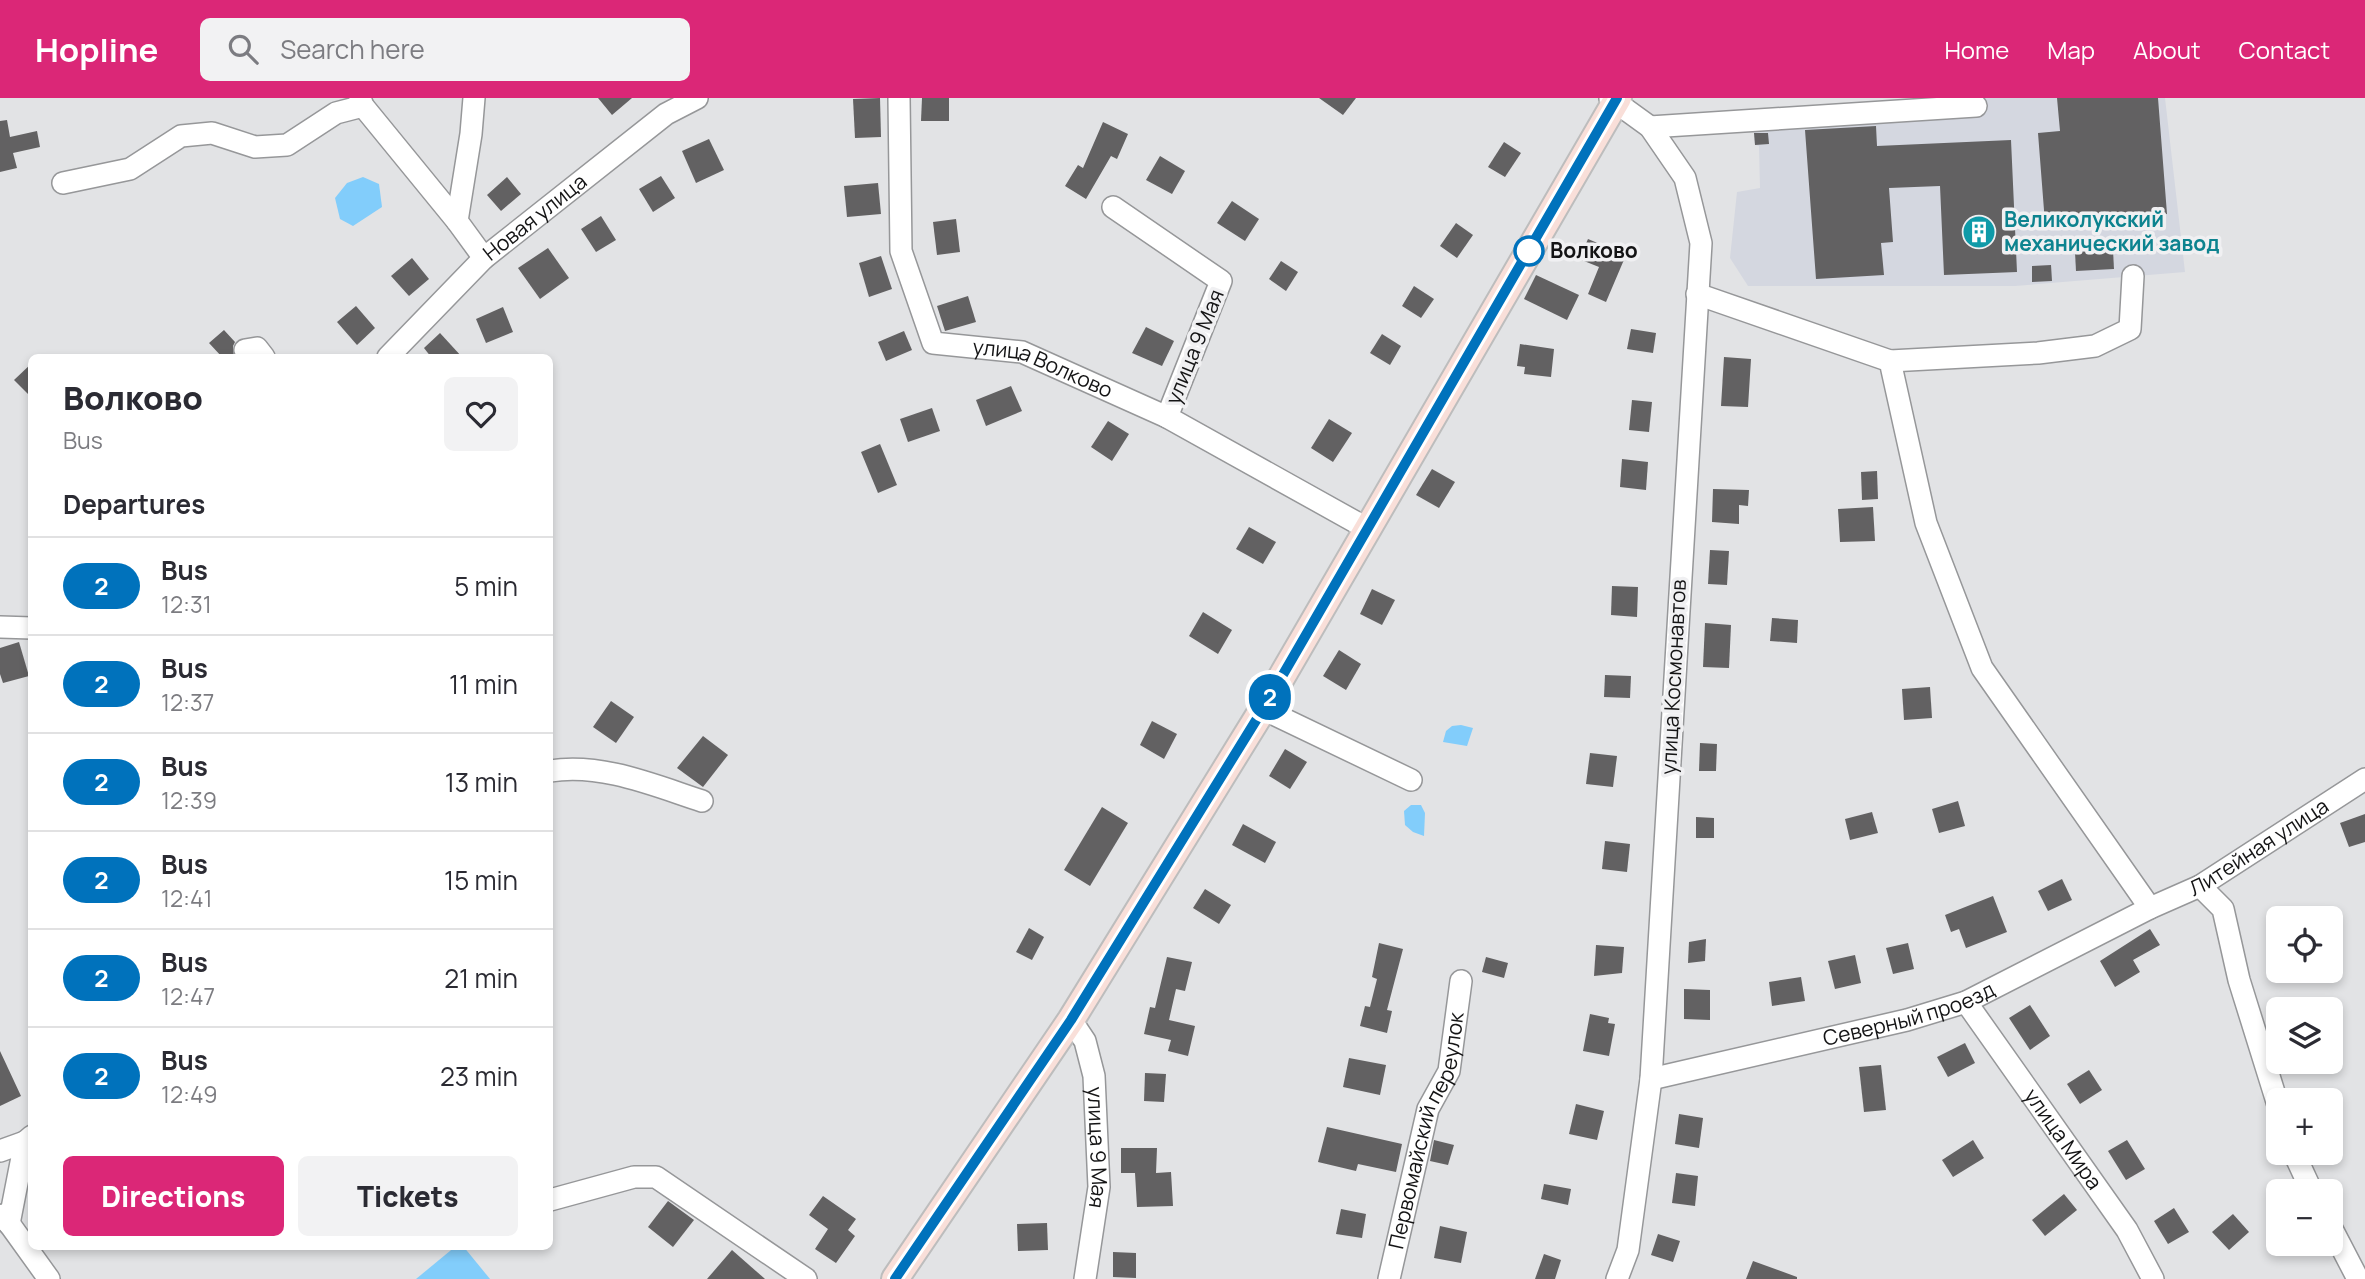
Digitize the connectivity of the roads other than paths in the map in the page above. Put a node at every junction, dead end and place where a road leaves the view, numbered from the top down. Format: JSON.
{"nodes":[{"id":1,"x":474,"y":98,"type":"edge"},
{"id":2,"x":697,"y":98,"type":"edge"},
{"id":3,"x":899,"y":98,"type":"edge"},
{"id":4,"x":362,"y":102,"type":"edge"},
{"id":5,"x":1614,"y":102,"type":"edge"},
{"id":6,"x":1976,"y":106,"type":"dead end"},
{"id":7,"x":1650,"y":127,"type":"junction"},
{"id":8,"x":63,"y":183,"type":"dead end"},
{"id":9,"x":1113,"y":207,"type":"dead end"},
{"id":10,"x":457,"y":221,"type":"junction"},
{"id":11,"x":484,"y":258,"type":"junction"},
{"id":12,"x":2133,"y":276,"type":"dead end"},
{"id":13,"x":1697,"y":294,"type":"junction"},
{"id":14,"x":391,"y":354,"type":"edge"},
{"id":15,"x":1890,"y":361,"type":"junction"},
{"id":16,"x":1167,"y":417,"type":"junction"},
{"id":17,"x":1368,"y":529,"type":"junction"},
{"id":18,"x":0,"y":627,"type":"edge"},
{"id":19,"x":28,"y":628,"type":"edge"},
{"id":20,"x":1263,"y":709,"type":"junction"},
{"id":21,"x":553,"y":770,"type":"edge"},
{"id":22,"x":2365,"y":779,"type":"edge"},
{"id":23,"x":1411,"y":780,"type":"dead end"},
{"id":24,"x":702,"y":801,"type":"dead end"},
{"id":25,"x":2200,"y":886,"type":"junction"},
{"id":26,"x":2150,"y":908,"type":"junction"},
{"id":27,"x":1461,"y":981,"type":"dead end"},
{"id":28,"x":1966,"y":1003,"type":"junction"},
{"id":29,"x":1071,"y":1020,"type":"junction"},
{"id":30,"x":1651,"y":1079,"type":"junction"},
{"id":31,"x":2273,"y":1088,"type":"edge"},
{"id":32,"x":28,"y":1139,"type":"edge"},
{"id":33,"x":0,"y":1151,"type":"edge"},
{"id":34,"x":553,"y":1198,"type":"edge"},
{"id":35,"x":5,"y":1217,"type":"edge"},
{"id":36,"x":28,"y":1249,"type":"edge"},
{"id":37,"x":28,"y":1250,"type":"edge"},
{"id":38,"x":2343,"y":1250,"type":"edge"},
{"id":39,"x":49,"y":1279,"type":"edge"},
{"id":40,"x":806,"y":1279,"type":"edge"},
{"id":41,"x":895,"y":1279,"type":"edge"},
{"id":42,"x":1085,"y":1279,"type":"edge"},
{"id":43,"x":1389,"y":1279,"type":"edge"},
{"id":44,"x":1617,"y":1279,"type":"edge"},
{"id":45,"x":2153,"y":1279,"type":"edge"},
{"id":46,"x":2358,"y":1279,"type":"edge"}],
"edges":[{"from":1,"to":10,"type":"street"},
{"from":2,"to":11,"type":"street","name":"Новая улица"},
{"from":3,"to":16,"type":"street","name":"улица Волково"},
{"from":4,"to":8,"type":"street"},
{"from":4,"to":10,"type":"street"},
{"from":5,"to":7,"type":"street","name":"улица Космонавтов"},
{"from":5,"to":17,"type":"main road"},
{"from":6,"to":7,"type":"street"},
{"from":7,"to":13,"type":"street","name":"улица Космонавтов"},
{"from":9,"to":16,"type":"street","name":"улица 9 Мая"},
{"from":10,"to":11,"type":"street"},
{"from":11,"to":14,"type":"street","name":"Новая улица"},
{"from":12,"to":15,"type":"street"},
{"from":13,"to":15,"type":"street"},
{"from":13,"to":30,"type":"street","name":"улица Космонавтов"},
{"from":15,"to":26,"type":"street"},
{"from":16,"to":17,"type":"street","name":"улица Волково"},
{"from":17,"to":20,"type":"main road"},
{"from":18,"to":19,"type":"street"},
{"from":20,"to":23,"type":"street"},
{"from":20,"to":29,"type":"main road"},
{"from":21,"to":24,"type":"street"},
{"from":22,"to":25,"type":"street","name":"Литейная улица"},
{"from":25,"to":26,"type":"street","name":"Литейная улица"},
{"from":25,"to":31,"type":"street"},
{"from":26,"to":28,"type":"street","name":"Северный проезд"},
{"from":27,"to":43,"type":"street","name":"Первомайский переулок"},
{"from":28,"to":30,"type":"street","name":"Северный проезд"},
{"from":28,"to":45,"type":"street","name":"улица Мира"},
{"from":29,"to":41,"type":"main road"},
{"from":29,"to":42,"type":"street","name":"улица 9 Мая"},
{"from":30,"to":44,"type":"street","name":"улица Космонавтов"},
{"from":32,"to":33,"type":"street"},
{"from":32,"to":35,"type":"street"},
{"from":34,"to":40,"type":"street"},
{"from":35,"to":36,"type":"street"},
{"from":37,"to":39,"type":"street"},
{"from":38,"to":46,"type":"street"}]}
